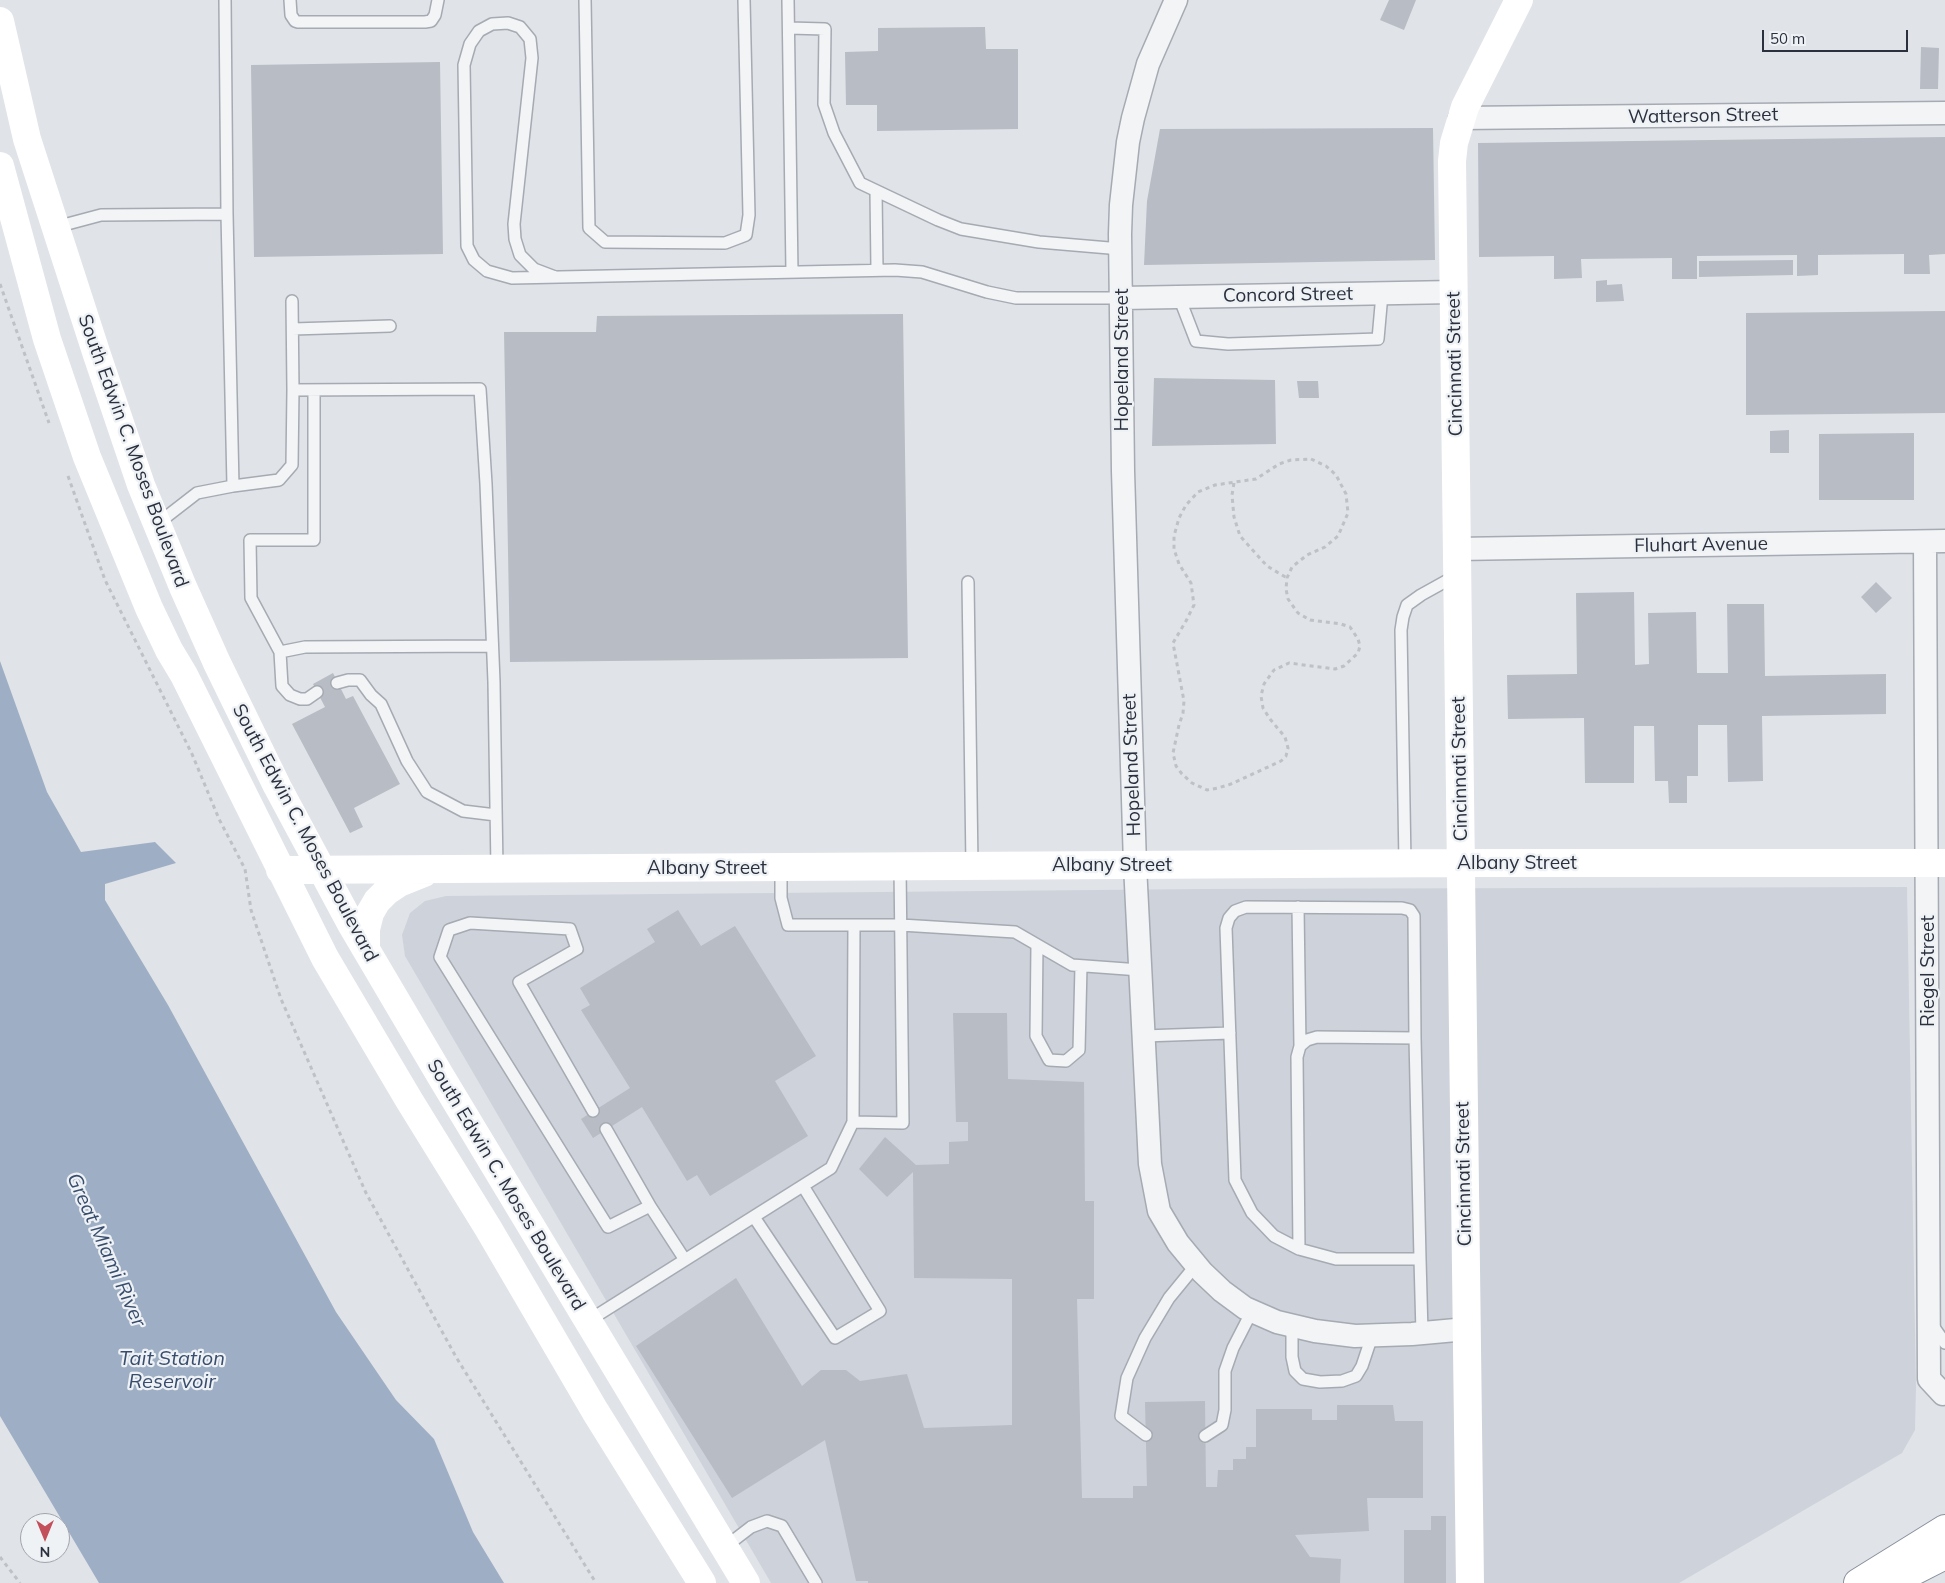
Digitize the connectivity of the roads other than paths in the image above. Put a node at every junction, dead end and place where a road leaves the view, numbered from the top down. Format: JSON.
{"nodes":[{"id":1,"x":225,"y":0,"type":"edge"},
{"id":2,"x":290,"y":0,"type":"edge"},
{"id":3,"x":438,"y":0,"type":"edge"},
{"id":4,"x":585,"y":0,"type":"edge"},
{"id":5,"x":744,"y":0,"type":"edge"},
{"id":6,"x":788,"y":0,"type":"edge"},
{"id":7,"x":1176,"y":0,"type":"edge"},
{"id":8,"x":1519,"y":0,"type":"edge"},
{"id":9,"x":0,"y":22,"type":"edge"},
{"id":10,"x":789,"y":28,"type":"junction"},
{"id":11,"x":1945,"y":113,"type":"edge"},
{"id":12,"x":1460,"y":118,"type":"junction"},
{"id":13,"x":0,"y":166,"type":"edge"},
{"id":14,"x":876,"y":191,"type":"junction"},
{"id":15,"x":226,"y":214,"type":"junction"},
{"id":16,"x":54,"y":227,"type":"junction"},
{"id":17,"x":1121,"y":250,"type":"junction"},
{"id":18,"x":877,"y":270,"type":"junction"},
{"id":19,"x":792,"y":272,"type":"junction"},
{"id":20,"x":555,"y":277,"type":"junction"},
{"id":21,"x":1454,"y":292,"type":"junction"},
{"id":22,"x":1382,"y":294,"type":"junction"},
{"id":23,"x":1179,"y":297,"type":"junction"},
{"id":24,"x":1122,"y":298,"type":"junction"},
{"id":25,"x":292,"y":302,"type":"dead end"},
{"id":26,"x":390,"y":326,"type":"dead end"},
{"id":27,"x":292,"y":329,"type":"junction"},
{"id":28,"x":293,"y":390,"type":"junction"},
{"id":29,"x":314,"y":390,"type":"junction"},
{"id":30,"x":233,"y":486,"type":"junction"},
{"id":31,"x":158,"y":524,"type":"junction"},
{"id":32,"x":1935,"y":542,"type":"edge"},
{"id":33,"x":1457,"y":562,"type":"junction"},
{"id":34,"x":968,"y":582,"type":"dead end"},
{"id":35,"x":492,"y":646,"type":"junction"},
{"id":36,"x":280,"y":652,"type":"junction"},
{"id":37,"x":338,"y":683,"type":"dead end"},
{"id":38,"x":317,"y":692,"type":"dead end"},
{"id":39,"x":496,"y":815,"type":"junction"},
{"id":40,"x":1405,"y":863,"type":"junction"},
{"id":41,"x":1462,"y":863,"type":"junction"},
{"id":42,"x":1936,"y":863,"type":"edge"},
{"id":43,"x":1135,"y":865,"type":"junction"},
{"id":44,"x":972,"y":866,"type":"junction"},
{"id":45,"x":780,"y":867,"type":"junction"},
{"id":46,"x":900,"y":867,"type":"junction"},
{"id":47,"x":322,"y":869,"type":"junction"},
{"id":48,"x":435,"y":869,"type":"junction"},
{"id":49,"x":497,"y":869,"type":"junction"},
{"id":50,"x":280,"y":870,"type":"junction"},
{"id":51,"x":1298,"y":907,"type":"junction"},
{"id":52,"x":854,"y":925,"type":"junction"},
{"id":53,"x":901,"y":925,"type":"junction"},
{"id":54,"x":1037,"y":945,"type":"junction"},
{"id":55,"x":366,"y":949,"type":"junction"},
{"id":56,"x":1081,"y":966,"type":"junction"},
{"id":57,"x":1140,"y":970,"type":"junction"},
{"id":58,"x":1230,"y":1033,"type":"junction"},
{"id":59,"x":1144,"y":1036,"type":"junction"},
{"id":60,"x":1415,"y":1038,"type":"junction"},
{"id":61,"x":1300,"y":1046,"type":"junction"},
{"id":62,"x":593,"y":1111,"type":"dead end"},
{"id":63,"x":853,"y":1122,"type":"junction"},
{"id":64,"x":606,"y":1129,"type":"dead end"},
{"id":65,"x":803,"y":1186,"type":"junction"},
{"id":66,"x":650,"y":1206,"type":"junction"},
{"id":67,"x":754,"y":1217,"type":"junction"},
{"id":68,"x":1299,"y":1249,"type":"junction"},
{"id":69,"x":1420,"y":1259,"type":"junction"},
{"id":70,"x":685,"y":1260,"type":"junction"},
{"id":71,"x":1196,"y":1265,"type":"junction"},
{"id":72,"x":1252,"y":1311,"type":"junction"},
{"id":73,"x":1928,"y":1318,"type":"junction"},
{"id":74,"x":588,"y":1321,"type":"junction"},
{"id":75,"x":1292,"y":1326,"type":"junction"},
{"id":76,"x":1467,"y":1329,"type":"junction"},
{"id":77,"x":1422,"y":1333,"type":"junction"},
{"id":78,"x":1372,"y":1336,"type":"junction"},
{"id":79,"x":553,"y":1340,"type":"junction"},
{"id":80,"x":1945,"y":1343,"type":"edge"},
{"id":81,"x":1944,"y":1393,"type":"edge"},
{"id":82,"x":1146,"y":1435,"type":"dead end"},
{"id":83,"x":1205,"y":1436,"type":"dead end"},
{"id":84,"x":1945,"y":1529,"type":"edge"},
{"id":85,"x":724,"y":1547,"type":"junction"},
{"id":86,"x":1945,"y":1556,"type":"edge"},
{"id":87,"x":696,"y":1575,"type":"edge"},
{"id":88,"x":746,"y":1583,"type":"edge"},
{"id":89,"x":816,"y":1583,"type":"edge"},
{"id":90,"x":1470,"y":1583,"type":"edge"},
{"id":91,"x":1858,"y":1583,"type":"edge"},
{"id":92,"x":1890,"y":1583,"type":"edge"}],
"edges":[{"from":1,"to":15,"type":"lane"},
{"from":2,"to":3,"type":"lane"},
{"from":4,"to":5,"type":"lane"},
{"from":6,"to":10,"type":"lane"},
{"from":7,"to":17,"type":"street","name":"Hopeland Street"},
{"from":8,"to":12,"type":"main road","name":"Cincinnati Street"},
{"from":9,"to":16,"type":"main road","name":"South Edwin C. Moses Boulevard"},
{"from":10,"to":14,"type":"lane"},
{"from":10,"to":19,"type":"lane"},
{"from":11,"to":12,"type":"street","name":"Watterson Street"},
{"from":12,"to":21,"type":"main road","name":"Cincinnati Street"},
{"from":13,"to":50,"type":"main road","name":"South Edwin C. Moses Boulevard"},
{"from":14,"to":17,"type":"lane"},
{"from":14,"to":18,"type":"lane"},
{"from":15,"to":16,"type":"lane"},
{"from":15,"to":30,"type":"lane"},
{"from":16,"to":31,"type":"main road","name":"South Edwin C. Moses Boulevard"},
{"from":17,"to":24,"type":"street","name":"Hopeland Street"},
{"from":18,"to":19,"type":"lane"},
{"from":18,"to":24,"type":"lane"},
{"from":19,"to":20,"type":"lane"},
{"from":20,"to":20,"type":"lane"},
{"from":21,"to":22,"type":"street","name":"Concord Street"},
{"from":21,"to":33,"type":"main road","name":"Cincinnati Street"},
{"from":22,"to":23,"type":"street","name":"Concord Street"},
{"from":22,"to":23,"type":"lane"},
{"from":23,"to":24,"type":"street","name":"Concord Street"},
{"from":24,"to":43,"type":"street","name":"Hopeland Street"},
{"from":25,"to":27,"type":"lane"},
{"from":26,"to":27,"type":"lane"},
{"from":27,"to":28,"type":"lane"},
{"from":28,"to":29,"type":"lane"},
{"from":28,"to":30,"type":"lane"},
{"from":29,"to":35,"type":"lane"},
{"from":29,"to":36,"type":"lane"},
{"from":30,"to":31,"type":"lane"},
{"from":31,"to":47,"type":"main road","name":"South Edwin C. Moses Boulevard"},
{"from":32,"to":33,"type":"street","name":"Fluhart Avenue"},
{"from":32,"to":42,"type":"street","name":"Riegel Street"},
{"from":33,"to":40,"type":"lane"},
{"from":33,"to":41,"type":"main road","name":"Cincinnati Street"},
{"from":34,"to":44,"type":"lane"},
{"from":35,"to":36,"type":"lane"},
{"from":35,"to":39,"type":"lane"},
{"from":36,"to":38,"type":"lane"},
{"from":37,"to":39,"type":"lane"},
{"from":39,"to":49,"type":"lane"},
{"from":40,"to":41,"type":"main road","name":"Albany Street"},
{"from":40,"to":43,"type":"main road","name":"Albany Street"},
{"from":41,"to":42,"type":"main road","name":"Albany Street"},
{"from":41,"to":76,"type":"main road","name":"Cincinnati Street"},
{"from":42,"to":73,"type":"street","name":"Riegel Street"},
{"from":43,"to":44,"type":"main road","name":"Albany Street"},
{"from":43,"to":57,"type":"street","name":"Hopeland Street"},
{"from":44,"to":46,"type":"main road","name":"Albany Street"},
{"from":45,"to":46,"type":"main road","name":"Albany Street"},
{"from":45,"to":49,"type":"main road","name":"Albany Street"},
{"from":45,"to":52,"type":"lane"},
{"from":46,"to":53,"type":"lane"},
{"from":47,"to":48,"type":"main road","name":"Albany Street"},
{"from":47,"to":50,"type":"main road","name":"Albany Street"},
{"from":47,"to":55,"type":"main road","name":"South Edwin C. Moses Boulevard"},
{"from":48,"to":49,"type":"main road","name":"Albany Street"},
{"from":48,"to":55,"type":"main road"},
{"from":50,"to":79,"type":"main road","name":"South Edwin C. Moses Boulevard"},
{"from":51,"to":58,"type":"lane"},
{"from":51,"to":60,"type":"lane"},
{"from":51,"to":61,"type":"lane"},
{"from":52,"to":53,"type":"lane"},
{"from":52,"to":63,"type":"lane"},
{"from":53,"to":54,"type":"lane"},
{"from":53,"to":63,"type":"lane"},
{"from":54,"to":56,"type":"lane"},
{"from":54,"to":56,"type":"lane"},
{"from":55,"to":74,"type":"main road","name":"South Edwin C. Moses Boulevard"},
{"from":56,"to":57,"type":"lane"},
{"from":57,"to":59,"type":"street","name":"Hopeland Street"},
{"from":58,"to":59,"type":"lane"},
{"from":58,"to":68,"type":"lane"},
{"from":59,"to":71,"type":"street","name":"Hopeland Street"},
{"from":60,"to":61,"type":"lane"},
{"from":60,"to":69,"type":"lane"},
{"from":61,"to":68,"type":"lane"},
{"from":62,"to":66,"type":"lane"},
{"from":63,"to":65,"type":"lane"},
{"from":64,"to":66,"type":"lane"},
{"from":65,"to":67,"type":"lane"},
{"from":65,"to":67,"type":"lane"},
{"from":66,"to":70,"type":"lane"},
{"from":67,"to":70,"type":"lane"},
{"from":68,"to":69,"type":"lane"},
{"from":69,"to":77,"type":"lane"},
{"from":70,"to":74,"type":"lane"},
{"from":71,"to":72,"type":"street","name":"Hopeland Street"},
{"from":71,"to":82,"type":"lane"},
{"from":72,"to":75,"type":"street","name":"Hopeland Street"},
{"from":72,"to":83,"type":"lane"},
{"from":73,"to":80,"type":"lane"},
{"from":73,"to":81,"type":"street","name":"Riegel Street"},
{"from":74,"to":79,"type":"main road"},
{"from":74,"to":85,"type":"main road","name":"South Edwin C. Moses Boulevard"},
{"from":75,"to":78,"type":"street","name":"Hopeland Street"},
{"from":75,"to":78,"type":"lane"},
{"from":76,"to":77,"type":"street","name":"Hopeland Street"},
{"from":76,"to":90,"type":"main road","name":"Cincinnati Street"},
{"from":77,"to":78,"type":"street","name":"Hopeland Street"},
{"from":79,"to":87,"type":"main road","name":"South Edwin C. Moses Boulevard"},
{"from":84,"to":91,"type":"main road"},
{"from":85,"to":87,"type":"main road"},
{"from":85,"to":88,"type":"main road","name":"South Edwin C. Moses Boulevard"},
{"from":85,"to":89,"type":"lane"},
{"from":86,"to":92,"type":"main road"}]}
